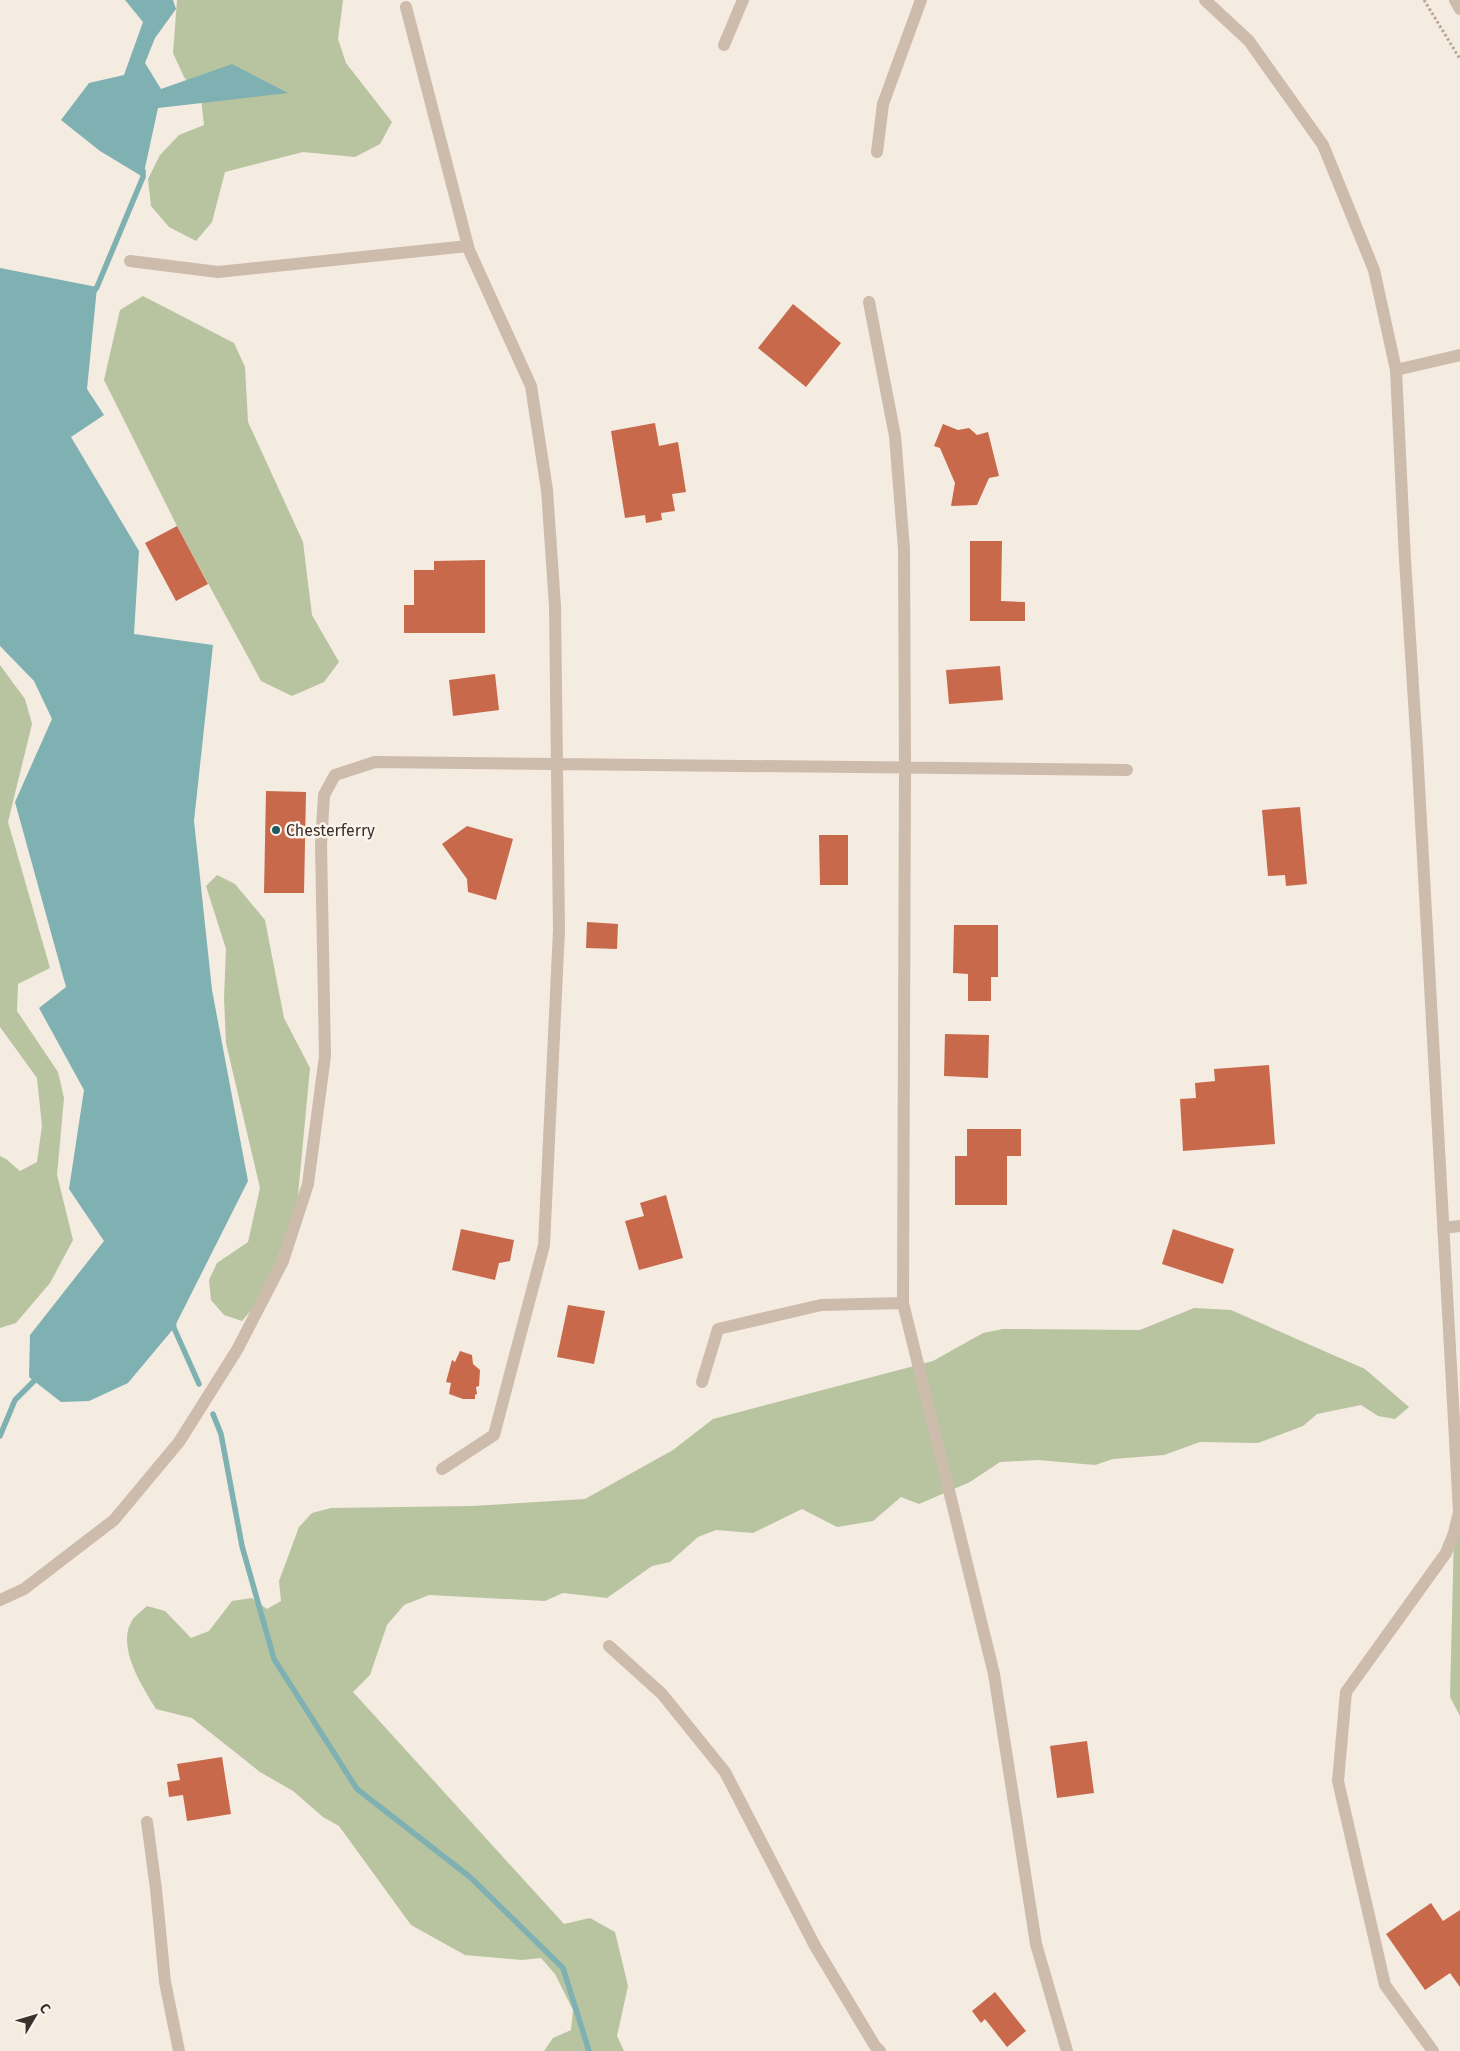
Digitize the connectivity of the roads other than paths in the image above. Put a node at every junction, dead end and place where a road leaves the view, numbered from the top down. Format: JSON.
{"nodes":[{"id":1,"x":743,"y":0,"type":"edge"},
{"id":2,"x":921,"y":0,"type":"edge"},
{"id":3,"x":1205,"y":0,"type":"edge"},
{"id":4,"x":1455,"y":0,"type":"edge"},
{"id":5,"x":406,"y":7,"type":"dead end"},
{"id":6,"x":1460,"y":9,"type":"edge"},
{"id":7,"x":724,"y":45,"type":"dead end"},
{"id":8,"x":877,"y":152,"type":"dead end"},
{"id":9,"x":468,"y":246,"type":"junction"},
{"id":10,"x":130,"y":261,"type":"dead end"},
{"id":11,"x":869,"y":302,"type":"dead end"},
{"id":12,"x":1460,"y":355,"type":"edge"},
{"id":13,"x":1396,"y":370,"type":"junction"},
{"id":14,"x":557,"y":764,"type":"junction"},
{"id":15,"x":905,"y":768,"type":"junction"},
{"id":16,"x":1127,"y":770,"type":"dead end"},
{"id":17,"x":1460,"y":1226,"type":"edge"},
{"id":18,"x":1443,"y":1228,"type":"junction"},
{"id":19,"x":903,"y":1302,"type":"junction"},
{"id":20,"x":702,"y":1382,"type":"dead end"},
{"id":21,"x":442,"y":1469,"type":"dead end"},
{"id":22,"x":0,"y":1600,"type":"edge"},
{"id":23,"x":609,"y":1646,"type":"dead end"},
{"id":24,"x":147,"y":1822,"type":"dead end"},
{"id":25,"x":179,"y":2051,"type":"edge"},
{"id":26,"x":880,"y":2051,"type":"edge"},
{"id":27,"x":1067,"y":2051,"type":"edge"},
{"id":28,"x":1433,"y":2051,"type":"edge"}],
"edges":[{"from":1,"to":7,"type":"street"},
{"from":2,"to":8,"type":"street"},
{"from":3,"to":13,"type":"street"},
{"from":4,"to":6,"type":"street"},
{"from":5,"to":9,"type":"street"},
{"from":9,"to":10,"type":"street"},
{"from":9,"to":14,"type":"street"},
{"from":11,"to":15,"type":"street"},
{"from":12,"to":13,"type":"street"},
{"from":13,"to":18,"type":"street"},
{"from":14,"to":15,"type":"street"},
{"from":14,"to":21,"type":"street"},
{"from":14,"to":22,"type":"street"},
{"from":15,"to":16,"type":"street"},
{"from":15,"to":19,"type":"street"},
{"from":17,"to":18,"type":"street"},
{"from":18,"to":28,"type":"street"},
{"from":19,"to":20,"type":"street"},
{"from":19,"to":27,"type":"street"},
{"from":23,"to":26,"type":"street"},
{"from":24,"to":25,"type":"street"}]}
